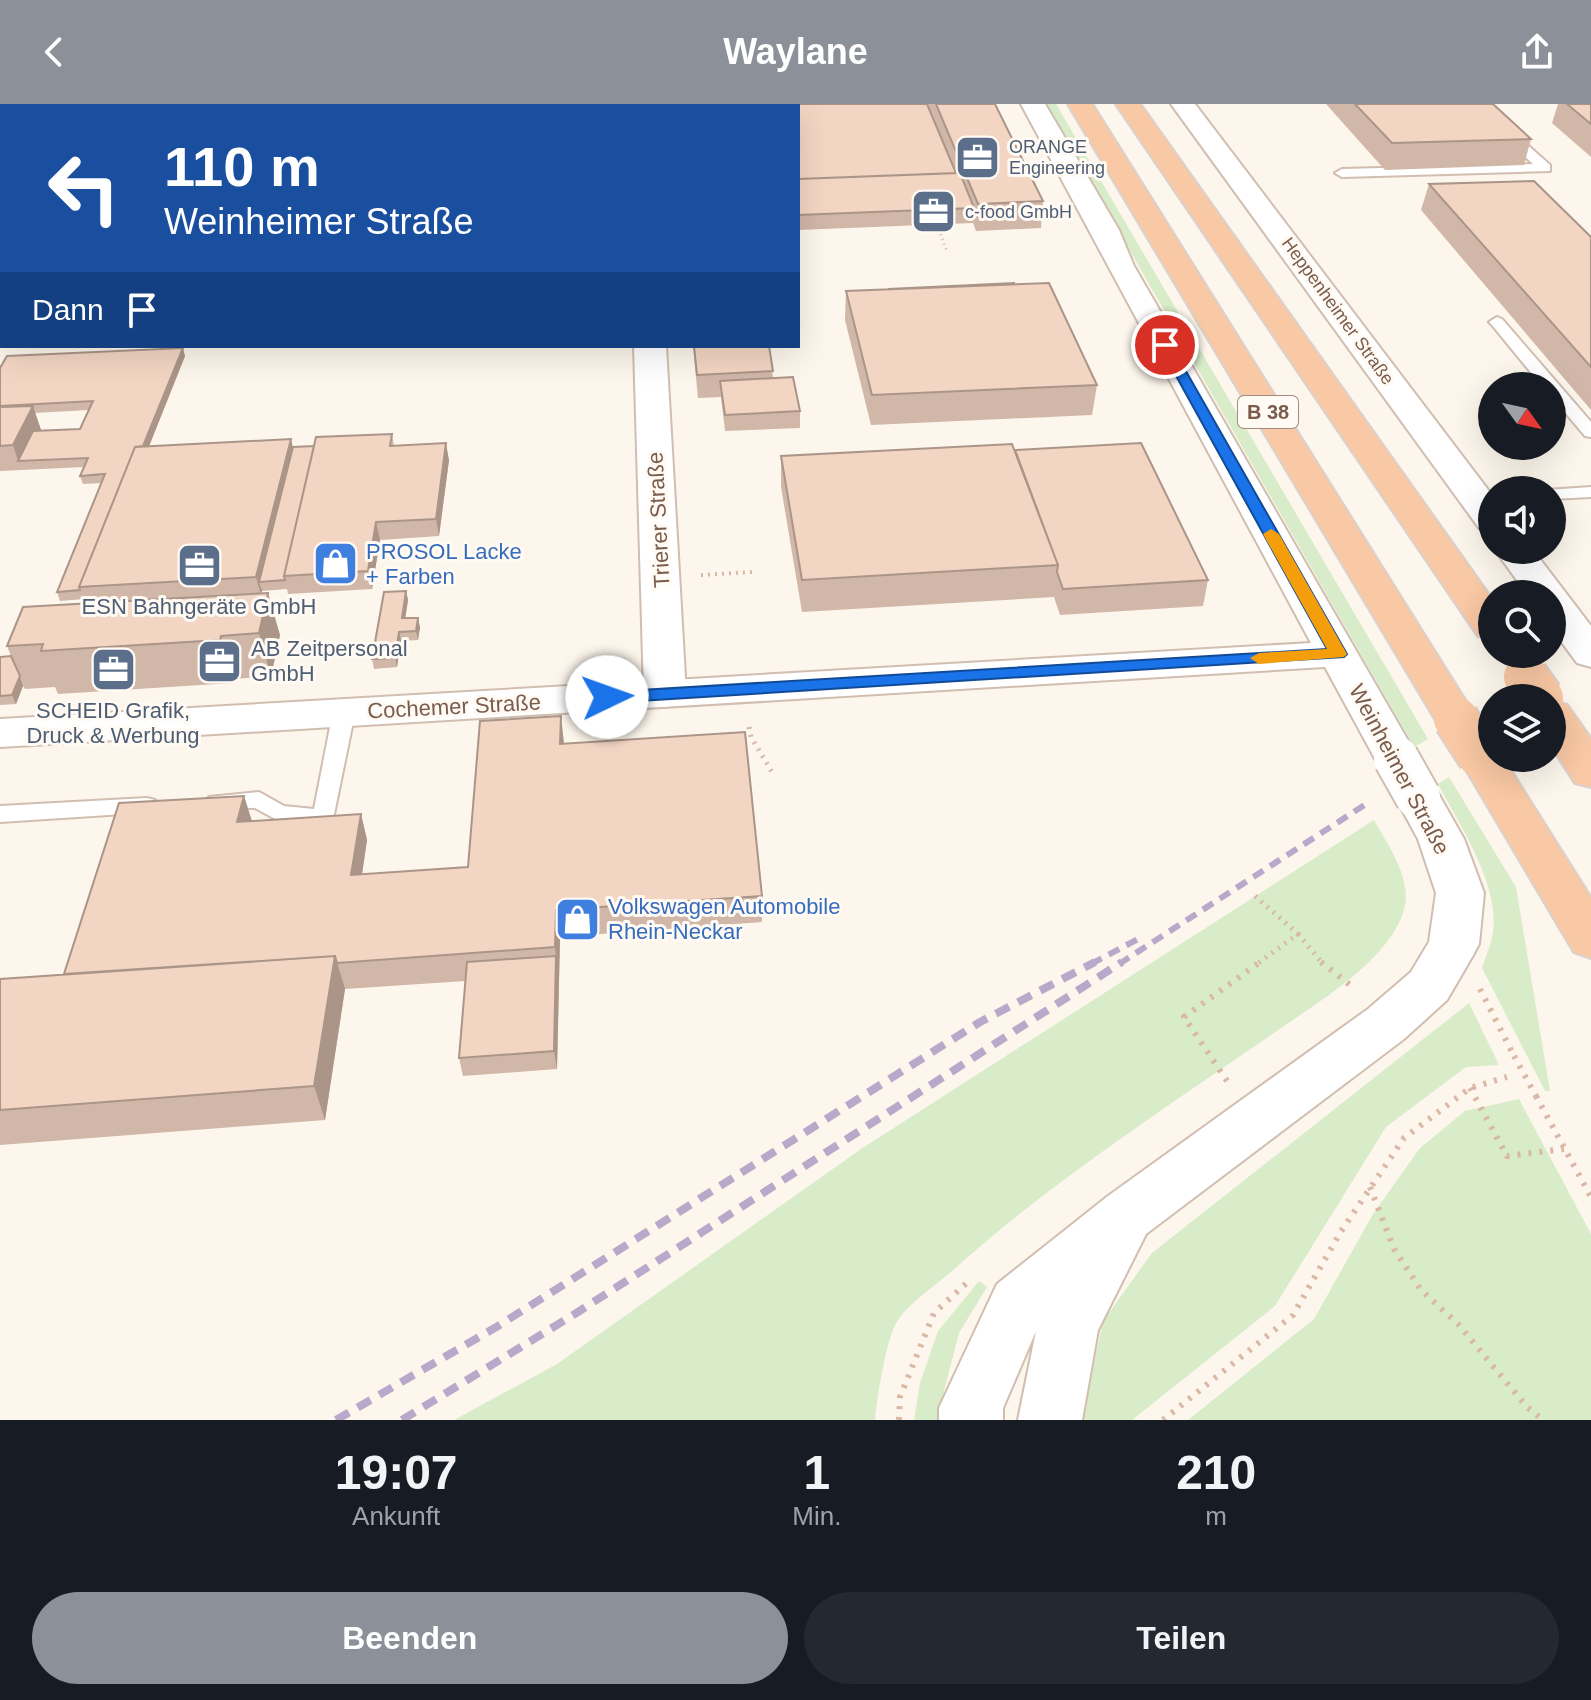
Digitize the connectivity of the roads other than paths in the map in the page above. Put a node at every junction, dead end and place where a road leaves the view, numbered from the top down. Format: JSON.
{"nodes":[{"id":1,"x":1033,"y":104,"type":"edge"},
{"id":2,"x":1080,"y":104,"type":"edge"},
{"id":3,"x":1128,"y":104,"type":"edge"},
{"id":4,"x":1183,"y":104,"type":"edge"},
{"id":5,"x":1474,"y":104,"type":"edge"},
{"id":6,"x":1342,"y":173,"type":"dead end"},
{"id":7,"x":1497,"y":322,"type":"dead end"},
{"id":8,"x":650,"y":348,"type":"edge"},
{"id":9,"x":1540,"y":372,"type":"edge"},
{"id":10,"x":1566,"y":403,"type":"edge"},
{"id":11,"x":1591,"y":432,"type":"edge"},
{"id":12,"x":1591,"y":492,"type":"edge"},
{"id":13,"x":1478,"y":493,"type":"edge"},
{"id":14,"x":1566,"y":493,"type":"edge"},
{"id":15,"x":1478,"y":607,"type":"edge"},
{"id":16,"x":1566,"y":620,"type":"edge"},
{"id":17,"x":1586,"y":648,"type":"edge"},
{"id":18,"x":1338,"y":654,"type":"junction"},
{"id":19,"x":665,"y":694,"type":"junction"},
{"id":20,"x":344,"y":712,"type":"junction"},
{"id":21,"x":0,"y":733,"type":"edge"},
{"id":22,"x":1566,"y":735,"type":"edge"},
{"id":23,"x":1591,"y":772,"type":"edge"},
{"id":24,"x":198,"y":803,"type":"edge"},
{"id":25,"x":168,"y":805,"type":"edge"},
{"id":26,"x":0,"y":814,"type":"edge"},
{"id":27,"x":1591,"y":939,"type":"edge"},
{"id":28,"x":1128,"y":1214,"type":"junction"},
{"id":29,"x":971,"y":1420,"type":"edge"},
{"id":30,"x":1050,"y":1420,"type":"edge"}],
"edges":[{"from":1,"to":18,"type":"street","name":"Weinheimer Straße"},
{"from":2,"to":27,"type":"highway","number":"B 38"},
{"from":3,"to":15,"type":"highway","number":"B 38"},
{"from":4,"to":13,"type":"street","name":"Heppenheimer Straße"},
{"from":5,"to":6,"type":"lane"},
{"from":7,"to":9,"type":"lane"},
{"from":8,"to":19,"type":"street","name":"Trierer Straße"},
{"from":10,"to":11,"type":"lane"},
{"from":12,"to":14,"type":"lane"},
{"from":16,"to":17,"type":"street"},
{"from":18,"to":19,"type":"street","name":"Cochemer Straße"},
{"from":18,"to":28,"type":"street","name":"Weinheimer Straße"},
{"from":19,"to":20,"type":"street","name":"Cochemer Straße"},
{"from":20,"to":21,"type":"street","name":"Cochemer Straße"},
{"from":20,"to":24,"type":"lane"},
{"from":22,"to":23,"type":"highway"},
{"from":25,"to":26,"type":"lane"},
{"from":28,"to":29,"type":"street","name":"Weinheimer Straße"},
{"from":28,"to":30,"type":"street","name":"Weinheimer Straße"}]}
